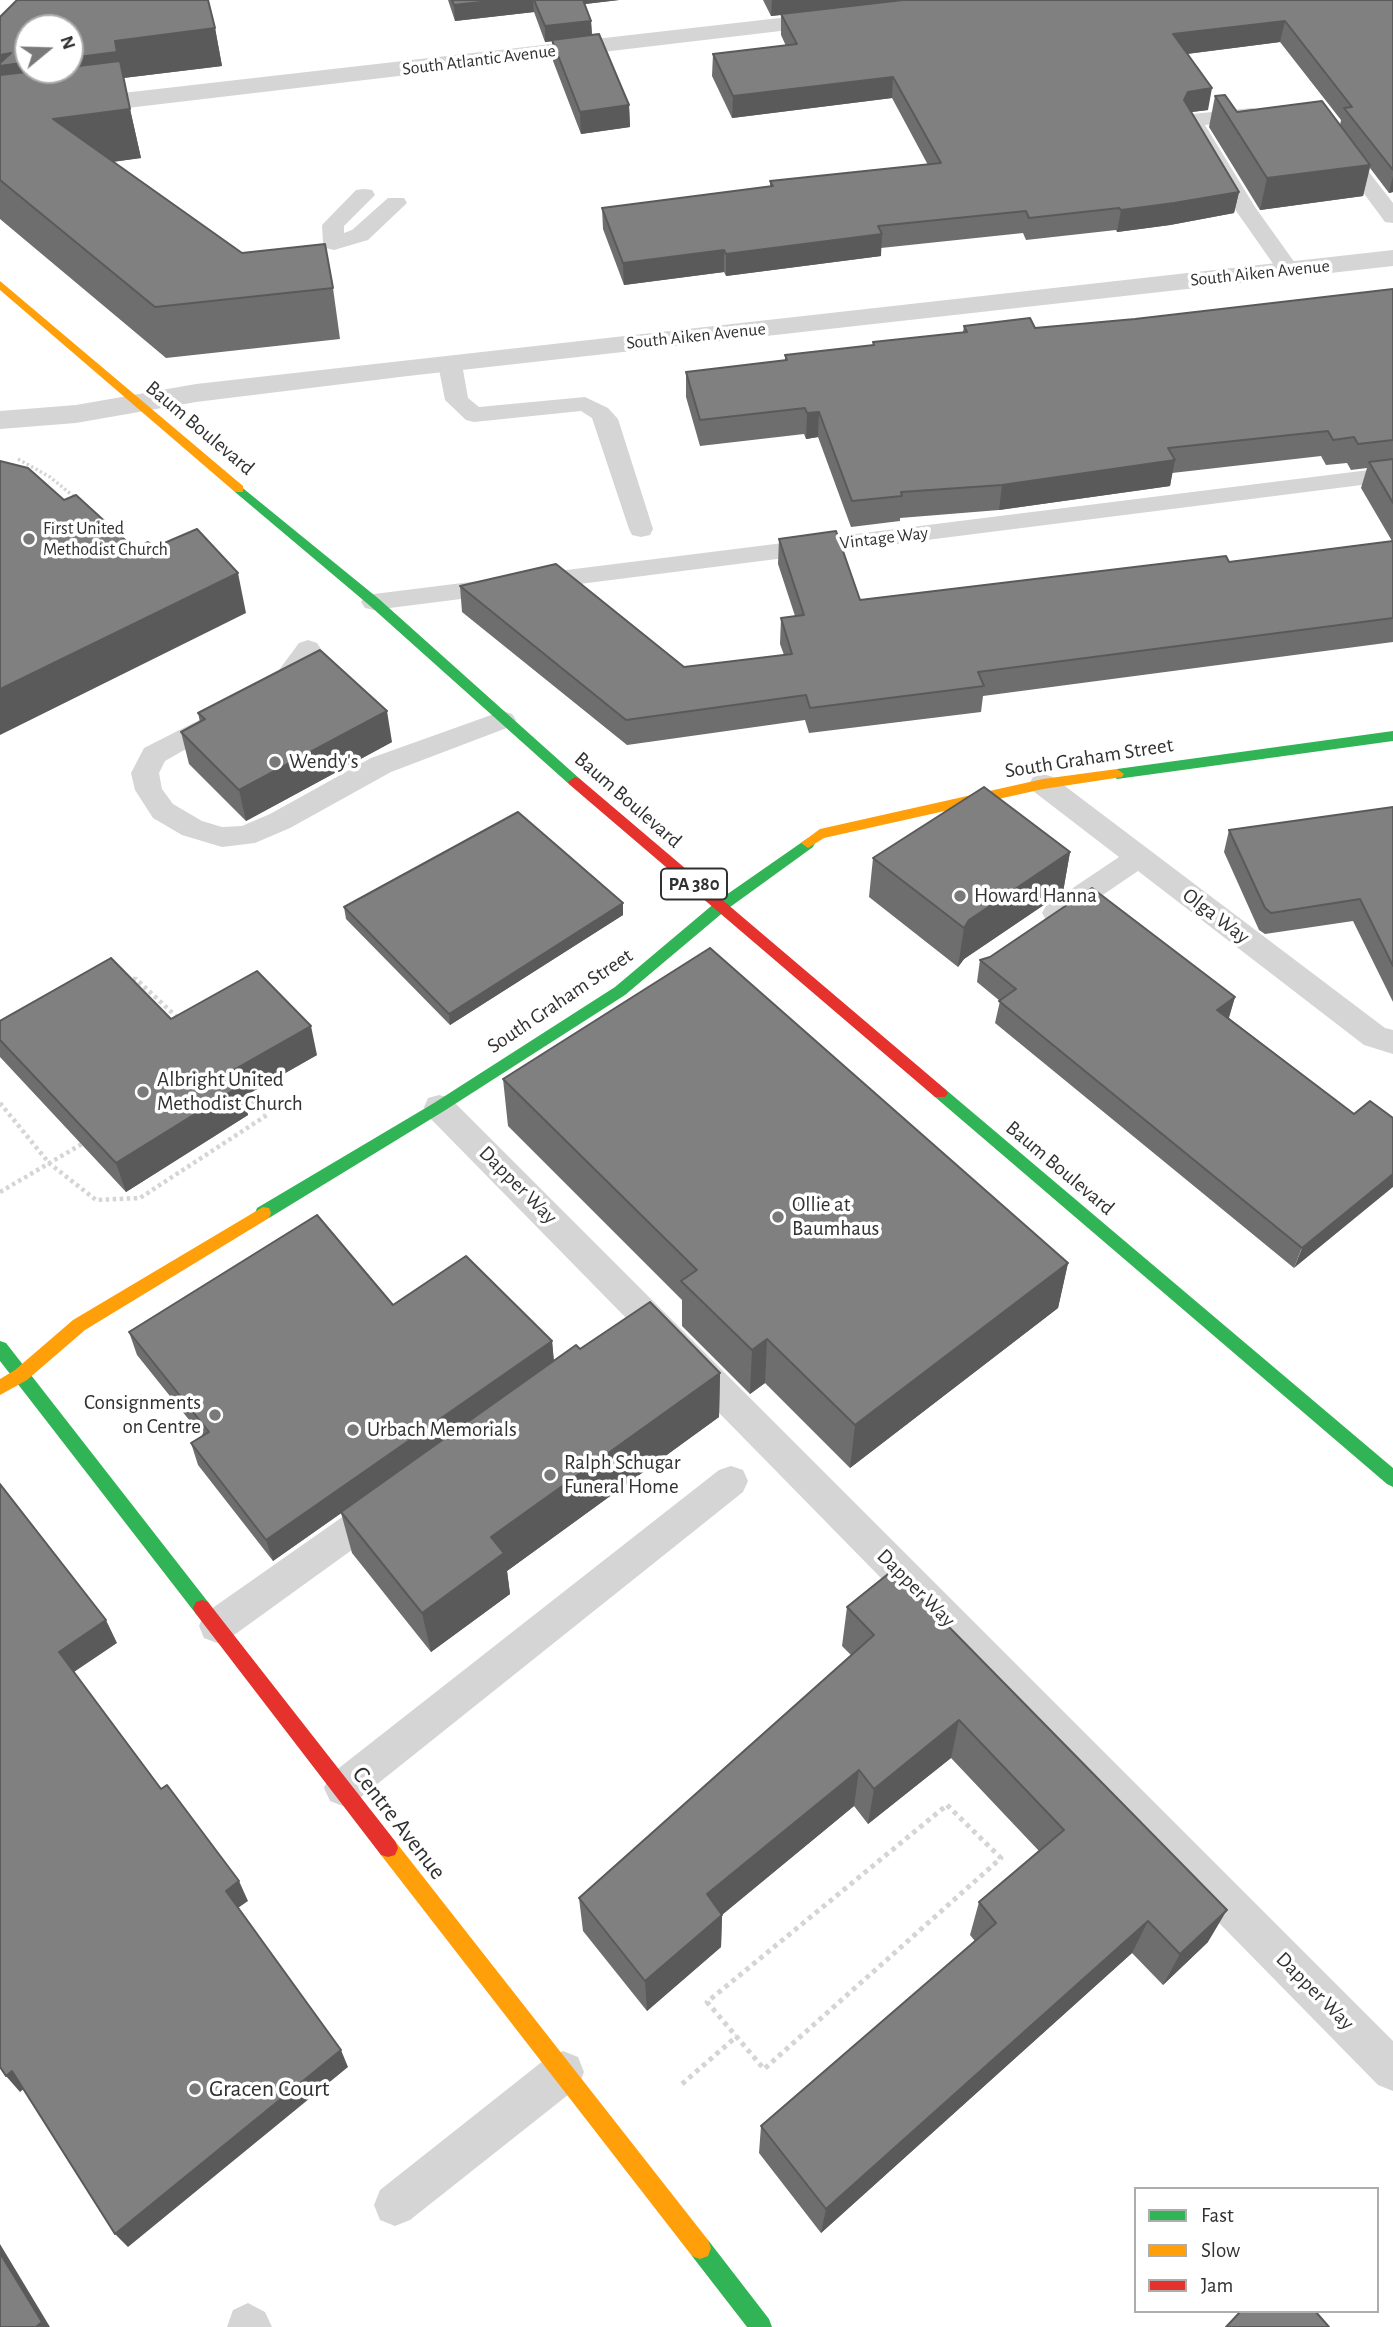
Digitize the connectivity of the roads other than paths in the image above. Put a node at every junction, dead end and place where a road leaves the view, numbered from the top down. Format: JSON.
{"nodes":[{"id":1,"x":860,"y":16,"type":"edge"},
{"id":2,"x":1268,"y":112,"type":"edge"},
{"id":3,"x":0,"y":115,"type":"edge"},
{"id":4,"x":1329,"y":134,"type":"edge"},
{"id":5,"x":364,"y":195,"type":"dead end"},
{"id":6,"x":396,"y":203,"type":"dead end"},
{"id":7,"x":1393,"y":217,"type":"edge"},
{"id":8,"x":1393,"y":258,"type":"edge"},
{"id":9,"x":1289,"y":270,"type":"junction"},
{"id":10,"x":0,"y":284,"type":"edge"},
{"id":11,"x":450,"y":363,"type":"junction"},
{"id":12,"x":137,"y":403,"type":"junction"},
{"id":13,"x":0,"y":420,"type":"edge"},
{"id":14,"x":1393,"y":474,"type":"edge"},
{"id":15,"x":641,"y":529,"type":"dead end"},
{"id":16,"x":374,"y":601,"type":"junction"},
{"id":17,"x":308,"y":649,"type":"dead end"},
{"id":18,"x":503,"y":720,"type":"junction"},
{"id":19,"x":1393,"y":736,"type":"edge"},
{"id":20,"x":1043,"y":784,"type":"junction"},
{"id":21,"x":1139,"y":857,"type":"junction"},
{"id":22,"x":721,"y":906,"type":"junction"},
{"id":23,"x":1030,"y":932,"type":"edge"},
{"id":24,"x":1393,"y":1042,"type":"edge"},
{"id":25,"x":439,"y":1107,"type":"junction"},
{"id":26,"x":0,"y":1348,"type":"edge"},
{"id":27,"x":21,"y":1375,"type":"junction"},
{"id":28,"x":0,"y":1388,"type":"edge"},
{"id":29,"x":1383,"y":1462,"type":"edge"},
{"id":30,"x":731,"y":1481,"type":"dead end"},
{"id":31,"x":401,"y":1495,"type":"edge"},
{"id":32,"x":216,"y":1626,"type":"junction"},
{"id":33,"x":343,"y":1788,"type":"junction"},
{"id":34,"x":1393,"y":2070,"type":"edge"},
{"id":35,"x":564,"y":2072,"type":"junction"},
{"id":36,"x":395,"y":2205,"type":"dead end"},
{"id":37,"x":761,"y":2327,"type":"edge"}],
"edges":[{"from":1,"to":3,"type":"street","name":"South Atlantic Avenue"},
{"from":2,"to":9,"type":"lane"},
{"from":4,"to":7,"type":"lane"},
{"from":5,"to":6,"type":"lane"},
{"from":8,"to":9,"type":"street","name":"South Aiken Avenue"},
{"from":9,"to":11,"type":"street","name":"South Aiken Avenue"},
{"from":10,"to":12,"type":"main road","name":"Baum Boulevard","number":"PA 380"},
{"from":11,"to":12,"type":"street","name":"South Aiken Avenue"},
{"from":11,"to":15,"type":"lane"},
{"from":12,"to":13,"type":"street","name":"South Aiken Avenue"},
{"from":12,"to":16,"type":"main road","name":"Baum Boulevard","number":"PA 380"},
{"from":14,"to":16,"type":"lane","name":"Vintage Way"},
{"from":16,"to":18,"type":"main road","name":"Baum Boulevard","number":"PA 380"},
{"from":17,"to":18,"type":"lane"},
{"from":18,"to":22,"type":"main road","name":"Baum Boulevard","number":"PA 380"},
{"from":19,"to":20,"type":"main road","name":"South Graham Street"},
{"from":20,"to":21,"type":"lane","name":"Olga Way"},
{"from":20,"to":22,"type":"main road","name":"South Graham Street"},
{"from":21,"to":23,"type":"lane"},
{"from":21,"to":24,"type":"lane","name":"Olga Way"},
{"from":22,"to":25,"type":"main road","name":"South Graham Street"},
{"from":22,"to":29,"type":"main road","name":"Baum Boulevard","number":"PA 380"},
{"from":25,"to":27,"type":"main road","name":"South Graham Street"},
{"from":25,"to":34,"type":"lane","name":"Dapper Way"},
{"from":26,"to":27,"type":"main road","name":"Centre Avenue"},
{"from":27,"to":28,"type":"main road","name":"South Graham Street"},
{"from":27,"to":32,"type":"main road","name":"Centre Avenue"},
{"from":30,"to":33,"type":"lane"},
{"from":31,"to":32,"type":"lane"},
{"from":32,"to":33,"type":"main road","name":"Centre Avenue"},
{"from":33,"to":35,"type":"main road","name":"Centre Avenue"},
{"from":35,"to":36,"type":"lane"},
{"from":35,"to":37,"type":"main road","name":"Centre Avenue"}]}
